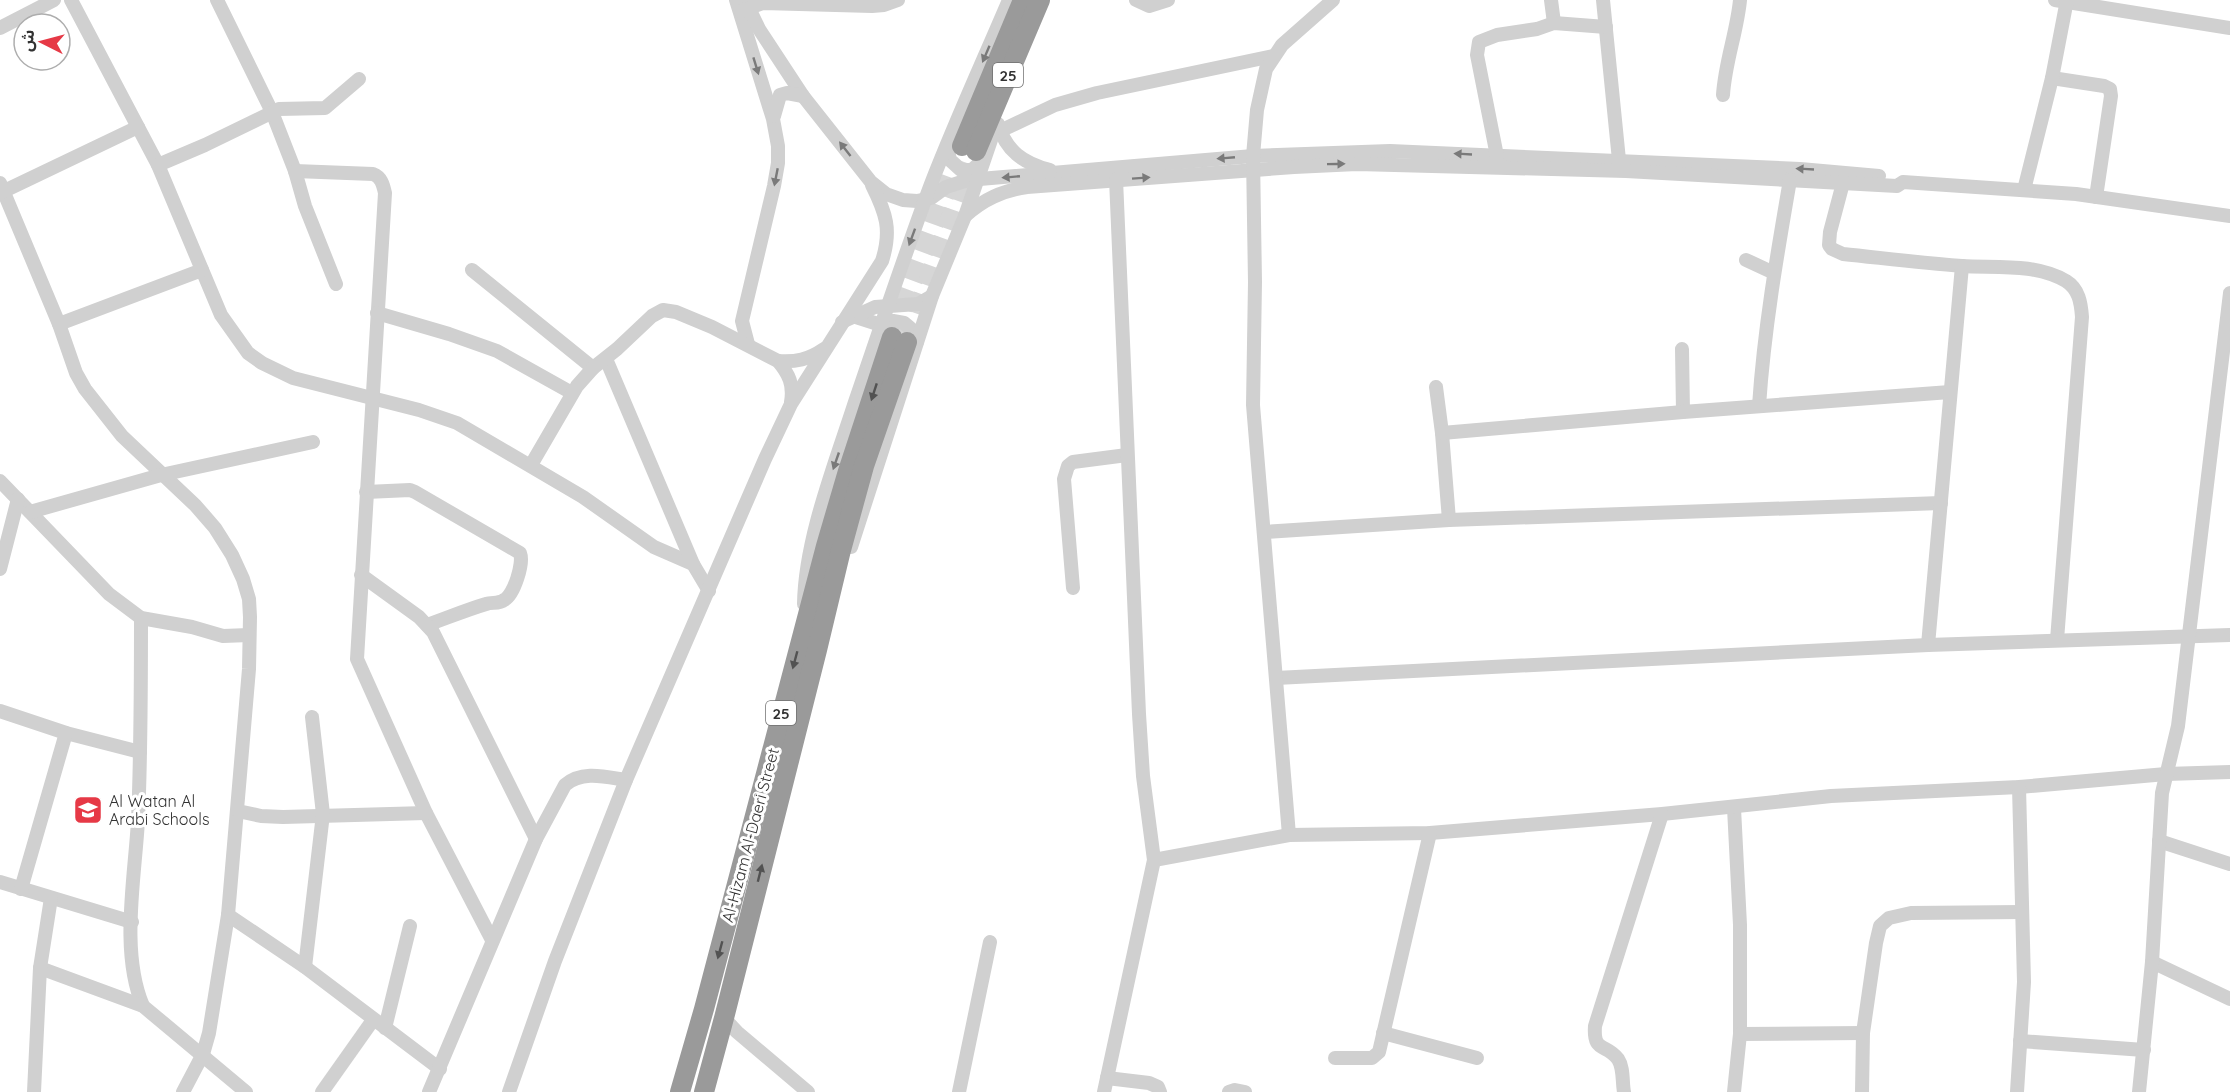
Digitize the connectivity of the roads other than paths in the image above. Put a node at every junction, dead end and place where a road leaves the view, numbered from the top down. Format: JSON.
{"nodes":[{"id":1,"x":54,"y":0,"type":"edge"},
{"id":2,"x":71,"y":0,"type":"edge"},
{"id":3,"x":217,"y":0,"type":"edge"},
{"id":4,"x":898,"y":0,"type":"edge"},
{"id":5,"x":1009,"y":0,"type":"edge"},
{"id":6,"x":1023,"y":0,"type":"edge"},
{"id":7,"x":1040,"y":0,"type":"edge"},
{"id":8,"x":1049,"y":0,"type":"edge"},
{"id":9,"x":1136,"y":0,"type":"edge"},
{"id":10,"x":1168,"y":0,"type":"edge"},
{"id":11,"x":1333,"y":0,"type":"edge"},
{"id":12,"x":1551,"y":0,"type":"edge"},
{"id":13,"x":1603,"y":0,"type":"edge"},
{"id":14,"x":1740,"y":0,"type":"edge"},
{"id":15,"x":2063,"y":1,"type":"edge"},
{"id":16,"x":742,"y":5,"type":"edge"},
{"id":17,"x":1554,"y":23,"type":"junction"},
{"id":18,"x":1606,"y":27,"type":"junction"},
{"id":19,"x":0,"y":28,"type":"edge"},
{"id":20,"x":2230,"y":28,"type":"edge"},
{"id":21,"x":1273,"y":56,"type":"junction"},
{"id":22,"x":2052,"y":78,"type":"junction"},
{"id":23,"x":359,"y":79,"type":"dead end"},
{"id":24,"x":1723,"y":95,"type":"dead end"},
{"id":25,"x":803,"y":96,"type":"junction"},
{"id":26,"x":272,"y":112,"type":"junction"},
{"id":27,"x":773,"y":120,"type":"junction"},
{"id":28,"x":999,"y":126,"type":"junction"},
{"id":29,"x":138,"y":127,"type":"junction"},
{"id":30,"x":967,"y":150,"type":"junction"},
{"id":31,"x":1497,"y":156,"type":"junction"},
{"id":32,"x":1619,"y":160,"type":"junction"},
{"id":33,"x":1252,"y":163,"type":"junction"},
{"id":34,"x":158,"y":165,"type":"junction"},
{"id":35,"x":296,"y":171,"type":"junction"},
{"id":36,"x":1061,"y":173,"type":"junction"},
{"id":37,"x":1095,"y":175,"type":"junction"},
{"id":38,"x":977,"y":179,"type":"junction"},
{"id":39,"x":1116,"y":179,"type":"junction"},
{"id":40,"x":1790,"y":180,"type":"junction"},
{"id":41,"x":871,"y":182,"type":"junction"},
{"id":42,"x":932,"y":182,"type":"junction"},
{"id":43,"x":1843,"y":183,"type":"junction"},
{"id":44,"x":1903,"y":183,"type":"junction"},
{"id":45,"x":1,"y":189,"type":"edge"},
{"id":46,"x":2024,"y":190,"type":"junction"},
{"id":47,"x":2096,"y":197,"type":"junction"},
{"id":48,"x":903,"y":200,"type":"junction"},
{"id":49,"x":926,"y":200,"type":"junction"},
{"id":50,"x":965,"y":216,"type":"junction"},
{"id":51,"x":2230,"y":216,"type":"edge"},
{"id":52,"x":1746,"y":260,"type":"dead end"},
{"id":53,"x":1962,"y":266,"type":"junction"},
{"id":54,"x":202,"y":270,"type":"junction"},
{"id":55,"x":472,"y":270,"type":"dead end"},
{"id":56,"x":1774,"y":273,"type":"junction"},
{"id":57,"x":336,"y":284,"type":"dead end"},
{"id":58,"x":2230,"y":292,"type":"edge"},
{"id":59,"x":932,"y":296,"type":"junction"},
{"id":60,"x":888,"y":306,"type":"junction"},
{"id":61,"x":377,"y":313,"type":"junction"},
{"id":62,"x":856,"y":317,"type":"junction"},
{"id":63,"x":742,"y":321,"type":"junction"},
{"id":64,"x":842,"y":322,"type":"junction"},
{"id":65,"x":59,"y":324,"type":"junction"},
{"id":66,"x":712,"y":327,"type":"junction"},
{"id":67,"x":899,"y":336,"type":"junction"},
{"id":68,"x":748,"y":344,"type":"junction"},
{"id":69,"x":826,"y":348,"type":"junction"},
{"id":70,"x":1682,"y":349,"type":"dead end"},
{"id":71,"x":606,"y":359,"type":"junction"},
{"id":72,"x":778,"y":361,"type":"junction"},
{"id":73,"x":593,"y":368,"type":"junction"},
{"id":74,"x":1436,"y":387,"type":"dead end"},
{"id":75,"x":1950,"y":392,"type":"junction"},
{"id":76,"x":572,"y":393,"type":"junction"},
{"id":77,"x":371,"y":399,"type":"junction"},
{"id":78,"x":791,"y":404,"type":"junction"},
{"id":79,"x":1759,"y":406,"type":"junction"},
{"id":80,"x":1683,"y":412,"type":"junction"},
{"id":81,"x":1442,"y":433,"type":"junction"},
{"id":82,"x":313,"y":442,"type":"dead end"},
{"id":83,"x":1127,"y":454,"type":"junction"},
{"id":84,"x":531,"y":465,"type":"junction"},
{"id":85,"x":161,"y":475,"type":"junction"},
{"id":86,"x":0,"y":481,"type":"edge"},
{"id":87,"x":366,"y":492,"type":"junction"},
{"id":88,"x":18,"y":499,"type":"junction"},
{"id":89,"x":1941,"y":503,"type":"junction"},
{"id":90,"x":30,"y":512,"type":"junction"},
{"id":91,"x":1449,"y":520,"type":"junction"},
{"id":92,"x":1264,"y":532,"type":"junction"},
{"id":93,"x":693,"y":564,"type":"junction"},
{"id":94,"x":0,"y":569,"type":"edge"},
{"id":95,"x":361,"y":575,"type":"junction"},
{"id":96,"x":1072,"y":588,"type":"dead end"},
{"id":97,"x":709,"y":591,"type":"junction"},
{"id":98,"x":141,"y":618,"type":"junction"},
{"id":99,"x":814,"y":623,"type":"junction"},
{"id":100,"x":427,"y":625,"type":"junction"},
{"id":101,"x":249,"y":635,"type":"junction"},
{"id":102,"x":2230,"y":635,"type":"edge"},
{"id":103,"x":223,"y":636,"type":"junction"},
{"id":104,"x":2187,"y":637,"type":"junction"},
{"id":105,"x":2057,"y":640,"type":"junction"},
{"id":106,"x":1928,"y":645,"type":"junction"},
{"id":107,"x":249,"y":659,"type":"junction"},
{"id":108,"x":1276,"y":678,"type":"junction"},
{"id":109,"x":0,"y":711,"type":"edge"},
{"id":110,"x":312,"y":717,"type":"dead end"},
{"id":111,"x":66,"y":734,"type":"junction"},
{"id":112,"x":140,"y":752,"type":"junction"},
{"id":113,"x":2230,"y":772,"type":"edge"},
{"id":114,"x":2166,"y":774,"type":"junction"},
{"id":115,"x":626,"y":780,"type":"junction"},
{"id":116,"x":2019,"y":787,"type":"junction"},
{"id":117,"x":1734,"y":808,"type":"junction"},
{"id":118,"x":238,"y":812,"type":"junction"},
{"id":119,"x":426,"y":813,"type":"junction"},
{"id":120,"x":323,"y":814,"type":"junction"},
{"id":121,"x":1662,"y":814,"type":"junction"},
{"id":122,"x":1430,"y":833,"type":"junction"},
{"id":123,"x":1289,"y":835,"type":"junction"},
{"id":124,"x":536,"y":839,"type":"junction"},
{"id":125,"x":2159,"y":841,"type":"junction"},
{"id":126,"x":1154,"y":860,"type":"junction"},
{"id":127,"x":2230,"y":864,"type":"edge"},
{"id":128,"x":0,"y":882,"type":"edge"},
{"id":129,"x":21,"y":889,"type":"junction"},
{"id":130,"x":51,"y":898,"type":"junction"},
{"id":131,"x":2022,"y":912,"type":"junction"},
{"id":132,"x":228,"y":915,"type":"junction"},
{"id":133,"x":132,"y":922,"type":"junction"},
{"id":134,"x":410,"y":926,"type":"dead end"},
{"id":135,"x":492,"y":940,"type":"junction"},
{"id":136,"x":990,"y":942,"type":"dead end"},
{"id":137,"x":2152,"y":962,"type":"junction"},
{"id":138,"x":305,"y":967,"type":"junction"},
{"id":139,"x":40,"y":968,"type":"junction"},
{"id":140,"x":2230,"y":999,"type":"edge"},
{"id":141,"x":143,"y":1006,"type":"junction"},
{"id":142,"x":724,"y":1018,"type":"junction"},
{"id":143,"x":373,"y":1020,"type":"junction"},
{"id":144,"x":385,"y":1028,"type":"junction"},
{"id":145,"x":1383,"y":1033,"type":"junction"},
{"id":146,"x":1863,"y":1033,"type":"junction"},
{"id":147,"x":1740,"y":1034,"type":"junction"},
{"id":148,"x":2020,"y":1041,"type":"junction"},
{"id":149,"x":2144,"y":1050,"type":"junction"},
{"id":150,"x":202,"y":1054,"type":"junction"},
{"id":151,"x":1335,"y":1058,"type":"dead end"},
{"id":152,"x":1478,"y":1058,"type":"dead end"},
{"id":153,"x":440,"y":1069,"type":"junction"},
{"id":154,"x":1105,"y":1085,"type":"edge"},
{"id":155,"x":34,"y":1092,"type":"edge"},
{"id":156,"x":183,"y":1092,"type":"edge"},
{"id":157,"x":246,"y":1092,"type":"edge"},
{"id":158,"x":322,"y":1092,"type":"edge"},
{"id":159,"x":429,"y":1092,"type":"edge"},
{"id":160,"x":509,"y":1092,"type":"edge"},
{"id":161,"x":680,"y":1092,"type":"edge"},
{"id":162,"x":704,"y":1092,"type":"edge"},
{"id":163,"x":808,"y":1092,"type":"edge"},
{"id":164,"x":959,"y":1092,"type":"edge"},
{"id":165,"x":1160,"y":1092,"type":"edge"},
{"id":166,"x":1228,"y":1092,"type":"edge"},
{"id":167,"x":1245,"y":1092,"type":"edge"},
{"id":168,"x":1624,"y":1092,"type":"edge"},
{"id":169,"x":1734,"y":1092,"type":"edge"},
{"id":170,"x":1862,"y":1092,"type":"edge"},
{"id":171,"x":2017,"y":1092,"type":"edge"},
{"id":172,"x":2139,"y":1092,"type":"edge"}],
"edges":[{"from":1,"to":19,"type":"street"},
{"from":2,"to":29,"type":"street"},
{"from":3,"to":26,"type":"street"},
{"from":4,"to":16,"type":"street"},
{"from":5,"to":30,"type":"street","one_way":true},
{"from":6,"to":30,"type":"highway","number":"25"},
{"from":7,"to":30,"type":"highway","number":"25"},
{"from":8,"to":28,"type":"street"},
{"from":9,"to":10,"type":"street"},
{"from":11,"to":21,"type":"street"},
{"from":12,"to":17,"type":"street"},
{"from":13,"to":18,"type":"street"},
{"from":14,"to":24,"type":"street"},
{"from":15,"to":20,"type":"street"},
{"from":15,"to":22,"type":"street"},
{"from":16,"to":25,"type":"street"},
{"from":16,"to":27,"type":"street","one_way":true},
{"from":17,"to":18,"type":"street"},
{"from":17,"to":31,"type":"street"},
{"from":18,"to":32,"type":"street"},
{"from":21,"to":28,"type":"street"},
{"from":21,"to":33,"type":"street"},
{"from":22,"to":46,"type":"street"},
{"from":22,"to":47,"type":"street"},
{"from":23,"to":26,"type":"street"},
{"from":25,"to":27,"type":"street"},
{"from":41,"to":25,"type":"street","one_way":true},
{"from":26,"to":34,"type":"street"},
{"from":26,"to":35,"type":"street"},
{"from":27,"to":63,"type":"street","one_way":true},
{"from":28,"to":30,"type":"street"},
{"from":28,"to":36,"type":"street"},
{"from":29,"to":34,"type":"street"},
{"from":29,"to":45,"type":"street"},
{"from":30,"to":38,"type":"street"},
{"from":30,"to":42,"type":"street"},
{"from":31,"to":32,"type":"street"},
{"from":31,"to":33,"type":"street","one_way":true},
{"from":44,"to":32,"type":"street","one_way":true},
{"from":33,"to":37,"type":"street","one_way":true},
{"from":39,"to":33,"type":"street","one_way":true},
{"from":33,"to":40,"type":"street","one_way":true},
{"from":33,"to":92,"type":"street"},
{"from":34,"to":54,"type":"street"},
{"from":35,"to":57,"type":"street"},
{"from":35,"to":61,"type":"street"},
{"from":36,"to":37,"type":"street"},
{"from":36,"to":38,"type":"street","one_way":true},
{"from":37,"to":39,"type":"street"},
{"from":37,"to":50,"type":"street"},
{"from":38,"to":49,"type":"street"},
{"from":38,"to":50,"type":"street"},
{"from":39,"to":83,"type":"street"},
{"from":40,"to":43,"type":"street"},
{"from":40,"to":56,"type":"street"},
{"from":41,"to":48,"type":"street"},
{"from":41,"to":64,"type":"street"},
{"from":42,"to":48,"type":"street"},
{"from":42,"to":49,"type":"street"},
{"from":43,"to":44,"type":"street"},
{"from":43,"to":53,"type":"street"},
{"from":44,"to":46,"type":"street"},
{"from":45,"to":65,"type":"street"},
{"from":46,"to":47,"type":"street"},
{"from":47,"to":51,"type":"street"},
{"from":48,"to":49,"type":"street"},
{"from":49,"to":60,"type":"street","one_way":true},
{"from":50,"to":59,"type":"street"},
{"from":52,"to":56,"type":"street"},
{"from":53,"to":75,"type":"street"},
{"from":53,"to":105,"type":"street"},
{"from":54,"to":65,"type":"street"},
{"from":54,"to":77,"type":"street"},
{"from":55,"to":73,"type":"street"},
{"from":56,"to":79,"type":"street"},
{"from":58,"to":104,"type":"street"},
{"from":59,"to":60,"type":"street"},
{"from":59,"to":67,"type":"street"},
{"from":60,"to":62,"type":"street"},
{"from":60,"to":67,"type":"street"},
{"from":61,"to":76,"type":"street"},
{"from":61,"to":77,"type":"street"},
{"from":62,"to":64,"type":"street"},
{"from":62,"to":67,"type":"street"},
{"from":63,"to":66,"type":"street"},
{"from":63,"to":68,"type":"street"},
{"from":64,"to":69,"type":"street"},
{"from":65,"to":85,"type":"street"},
{"from":66,"to":68,"type":"street"},
{"from":66,"to":71,"type":"street"},
{"from":67,"to":99,"type":"highway","name":"Al-Hizam Al-Daeri Street","number":"25"},
{"from":67,"to":99,"type":"street","one_way":true},
{"from":68,"to":72,"type":"street"},
{"from":69,"to":72,"type":"street"},
{"from":69,"to":78,"type":"street"},
{"from":70,"to":80,"type":"street"},
{"from":71,"to":73,"type":"street"},
{"from":71,"to":93,"type":"street"},
{"from":72,"to":78,"type":"street"},
{"from":73,"to":76,"type":"street"},
{"from":74,"to":81,"type":"street"},
{"from":75,"to":79,"type":"street"},
{"from":75,"to":89,"type":"street"},
{"from":76,"to":84,"type":"street"},
{"from":77,"to":84,"type":"street"},
{"from":77,"to":87,"type":"street"},
{"from":78,"to":97,"type":"street"},
{"from":79,"to":80,"type":"street"},
{"from":80,"to":81,"type":"street"},
{"from":81,"to":91,"type":"street"},
{"from":82,"to":85,"type":"street"},
{"from":83,"to":96,"type":"street"},
{"from":83,"to":126,"type":"street"},
{"from":84,"to":93,"type":"street"},
{"from":85,"to":90,"type":"street"},
{"from":85,"to":101,"type":"street"},
{"from":86,"to":88,"type":"street"},
{"from":87,"to":95,"type":"street"},
{"from":87,"to":100,"type":"street"},
{"from":88,"to":90,"type":"street"},
{"from":88,"to":94,"type":"street"},
{"from":89,"to":91,"type":"street"},
{"from":89,"to":106,"type":"street"},
{"from":90,"to":98,"type":"street"},
{"from":91,"to":92,"type":"street"},
{"from":92,"to":108,"type":"street"},
{"from":93,"to":97,"type":"street"},
{"from":95,"to":100,"type":"street"},
{"from":95,"to":119,"type":"street"},
{"from":97,"to":115,"type":"street"},
{"from":98,"to":103,"type":"street"},
{"from":98,"to":112,"type":"street"},
{"from":142,"to":99,"type":"highway","name":"Al-Hizam Al-Daeri Street","number":"25","one_way":true},
{"from":99,"to":161,"type":"highway","name":"Al-Hizam Al-Daeri Street","number":"25","one_way":true},
{"from":100,"to":124,"type":"street"},
{"from":101,"to":103,"type":"street"},
{"from":101,"to":107,"type":"street"},
{"from":102,"to":104,"type":"street"},
{"from":103,"to":107,"type":"street"},
{"from":104,"to":105,"type":"street"},
{"from":104,"to":114,"type":"street"},
{"from":105,"to":106,"type":"street"},
{"from":106,"to":108,"type":"street"},
{"from":107,"to":118,"type":"street"},
{"from":108,"to":123,"type":"street"},
{"from":109,"to":111,"type":"street"},
{"from":110,"to":120,"type":"street"},
{"from":111,"to":112,"type":"street"},
{"from":111,"to":129,"type":"street"},
{"from":112,"to":133,"type":"street"},
{"from":113,"to":114,"type":"street"},
{"from":114,"to":116,"type":"street"},
{"from":114,"to":125,"type":"street"},
{"from":115,"to":124,"type":"street"},
{"from":115,"to":160,"type":"street"},
{"from":116,"to":117,"type":"street"},
{"from":116,"to":131,"type":"street"},
{"from":117,"to":121,"type":"street"},
{"from":117,"to":147,"type":"street"},
{"from":118,"to":120,"type":"street"},
{"from":118,"to":132,"type":"street"},
{"from":119,"to":120,"type":"street"},
{"from":119,"to":135,"type":"street"},
{"from":120,"to":138,"type":"street"},
{"from":121,"to":122,"type":"street"},
{"from":121,"to":168,"type":"street"},
{"from":122,"to":123,"type":"street"},
{"from":122,"to":145,"type":"street"},
{"from":123,"to":126,"type":"street"},
{"from":124,"to":135,"type":"street"},
{"from":125,"to":127,"type":"street"},
{"from":125,"to":137,"type":"street"},
{"from":126,"to":154,"type":"street"},
{"from":128,"to":129,"type":"street"},
{"from":129,"to":130,"type":"street"},
{"from":130,"to":133,"type":"street"},
{"from":130,"to":139,"type":"street"},
{"from":131,"to":146,"type":"street"},
{"from":131,"to":148,"type":"street"},
{"from":132,"to":138,"type":"street"},
{"from":132,"to":150,"type":"street"},
{"from":133,"to":141,"type":"street"},
{"from":134,"to":144,"type":"street"},
{"from":135,"to":153,"type":"street"},
{"from":136,"to":164,"type":"street"},
{"from":137,"to":140,"type":"street"},
{"from":137,"to":149,"type":"street"},
{"from":138,"to":143,"type":"street"},
{"from":139,"to":141,"type":"street"},
{"from":139,"to":155,"type":"street"},
{"from":141,"to":150,"type":"street"},
{"from":142,"to":162,"type":"highway","name":"Al-Hizam Al-Daeri Street","number":"25"},
{"from":142,"to":163,"type":"street"},
{"from":143,"to":144,"type":"street"},
{"from":143,"to":158,"type":"street"},
{"from":144,"to":153,"type":"street"},
{"from":145,"to":151,"type":"street"},
{"from":145,"to":152,"type":"street"},
{"from":146,"to":147,"type":"street"},
{"from":146,"to":170,"type":"street"},
{"from":147,"to":169,"type":"street"},
{"from":148,"to":149,"type":"street"},
{"from":148,"to":171,"type":"street"},
{"from":149,"to":172,"type":"street"},
{"from":150,"to":156,"type":"street"},
{"from":150,"to":157,"type":"street"},
{"from":153,"to":159,"type":"street"},
{"from":154,"to":165,"type":"street"},
{"from":166,"to":167,"type":"street"}]}
